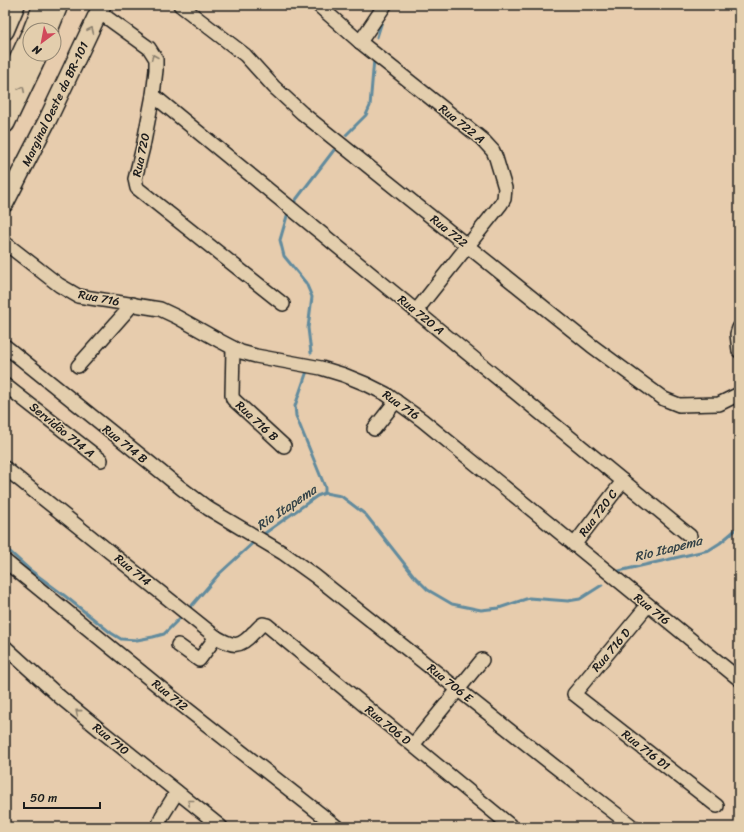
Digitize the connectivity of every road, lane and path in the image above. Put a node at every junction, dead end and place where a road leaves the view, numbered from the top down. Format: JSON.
{"nodes":[{"id":1,"x":16,"y":5,"type":"edge"},
{"id":2,"x":43,"y":5,"type":"edge"},
{"id":3,"x":58,"y":5,"type":"edge"},
{"id":4,"x":180,"y":5,"type":"edge"},
{"id":5,"x":318,"y":5,"type":"edge"},
{"id":6,"x":385,"y":5,"type":"edge"},
{"id":7,"x":101,"y":8,"type":"edge"},
{"id":8,"x":36,"y":22,"type":"edge"},
{"id":9,"x":51,"y":22,"type":"edge"},
{"id":10,"x":5,"y":31,"type":"edge"},
{"id":11,"x":360,"y":42,"type":"junction"},
{"id":12,"x":22,"y":54,"type":"edge"},
{"id":13,"x":34,"y":62,"type":"edge"},
{"id":14,"x":5,"y":91,"type":"edge"},
{"id":15,"x":153,"y":95,"type":"junction"},
{"id":16,"x":5,"y":123,"type":"edge"},
{"id":17,"x":5,"y":203,"type":"edge"},
{"id":18,"x":5,"y":242,"type":"edge"},
{"id":19,"x":468,"y":247,"type":"junction"},
{"id":20,"x":133,"y":304,"type":"junction"},
{"id":21,"x":283,"y":304,"type":"dead end"},
{"id":22,"x":416,"y":311,"type":"junction"},
{"id":23,"x":739,"y":328,"type":"edge"},
{"id":24,"x":5,"y":346,"type":"edge"},
{"id":25,"x":233,"y":348,"type":"junction"},
{"id":26,"x":739,"y":351,"type":"edge"},
{"id":27,"x":78,"y":366,"type":"dead end"},
{"id":28,"x":5,"y":385,"type":"edge"},
{"id":29,"x":739,"y":394,"type":"edge"},
{"id":30,"x":396,"y":401,"type":"junction"},
{"id":31,"x":374,"y":429,"type":"dead end"},
{"id":32,"x":284,"y":446,"type":"dead end"},
{"id":33,"x":100,"y":460,"type":"dead end"},
{"id":34,"x":5,"y":468,"type":"edge"},
{"id":35,"x":623,"y":481,"type":"junction"},
{"id":36,"x":690,"y":536,"type":"dead end"},
{"id":37,"x":264,"y":542,"type":"joint"},
{"id":38,"x":574,"y":545,"type":"junction"},
{"id":39,"x":5,"y":561,"type":"edge"},
{"id":40,"x":648,"y":605,"type":"junction"},
{"id":41,"x":263,"y":624,"type":"joint"},
{"id":42,"x":216,"y":637,"type":"junction"},
{"id":43,"x":178,"y":645,"type":"dead end"},
{"id":44,"x":5,"y":647,"type":"edge"},
{"id":45,"x":482,"y":660,"type":"dead end"},
{"id":46,"x":739,"y":679,"type":"edge"},
{"id":47,"x":458,"y":689,"type":"junction"},
{"id":48,"x":574,"y":694,"type":"joint"},
{"id":49,"x":413,"y":745,"type":"junction"},
{"id":50,"x":178,"y":792,"type":"junction"},
{"id":51,"x":717,"y":806,"type":"dead end"},
{"id":52,"x":158,"y":827,"type":"edge"},
{"id":53,"x":221,"y":827,"type":"edge"},
{"id":54,"x":337,"y":827,"type":"edge"},
{"id":55,"x":512,"y":827,"type":"edge"},
{"id":56,"x":634,"y":827,"type":"edge"}],
"edges":[{"from":1,"to":10,"type":"main road"},
{"from":2,"to":8,"type":"highway"},
{"from":3,"to":9,"type":"highway"},
{"from":4,"to":19,"type":"street","name":"Rua 722"},
{"from":5,"to":11,"type":"street","name":"Rua 722 A"},
{"from":6,"to":11,"type":"street"},
{"from":15,"to":7,"type":"street","name":"Rua 720","one_way":true},
{"from":17,"to":7,"type":"main road","name":"Marginal Oeste da BR-101","one_way":true},
{"from":11,"to":19,"type":"street","name":"Rua 722 A"},
{"from":12,"to":14,"type":"highway"},
{"from":16,"to":13,"type":"highway","one_way":true},
{"from":15,"to":21,"type":"street","name":"Rua 720"},
{"from":15,"to":22,"type":"street","name":"Rua 720 A"},
{"from":18,"to":20,"type":"street","name":"Rua 716"},
{"from":19,"to":22,"type":"street","name":"Rua 722 A"},
{"from":19,"to":29,"type":"street","name":"Rua 722"},
{"from":20,"to":25,"type":"street","name":"Rua 716"},
{"from":20,"to":27,"type":"street"},
{"from":22,"to":35,"type":"street","name":"Rua 720 A"},
{"from":23,"to":26,"type":"street"},
{"from":24,"to":37,"type":"street","name":"Rua 714 B"},
{"from":25,"to":30,"type":"street","name":"Rua 716"},
{"from":25,"to":32,"type":"street","name":"Rua 716 B"},
{"from":28,"to":33,"type":"street","name":"Servidão 714 A"},
{"from":30,"to":31,"type":"street"},
{"from":30,"to":38,"type":"street","name":"Rua 716"},
{"from":34,"to":42,"type":"street","name":"Rua 714"},
{"from":35,"to":36,"type":"street","name":"Rua 720 A"},
{"from":35,"to":38,"type":"street","name":"Rua 720 C"},
{"from":37,"to":47,"type":"street","name":"Rua 706 E"},
{"from":38,"to":40,"type":"street","name":"Rua 716"},
{"from":39,"to":54,"type":"street","name":"Rua 712"},
{"from":40,"to":46,"type":"street","name":"Rua 716"},
{"from":40,"to":48,"type":"street","name":"Rua 716 D"},
{"from":41,"to":42,"type":"street","name":"Rua 714"},
{"from":41,"to":49,"type":"street","name":"Rua 706 D"},
{"from":42,"to":43,"type":"street"},
{"from":50,"to":44,"type":"street","name":"Rua 710","one_way":true},
{"from":45,"to":47,"type":"street"},
{"from":47,"to":49,"type":"street"},
{"from":47,"to":56,"type":"street","name":"Rua 706 E"},
{"from":48,"to":51,"type":"street","name":"Rua 716 D1"},
{"from":49,"to":55,"type":"street","name":"Rua 706 D"},
{"from":50,"to":52,"type":"street"},
{"from":53,"to":50,"type":"street","name":"Rua 710","one_way":true}]}
